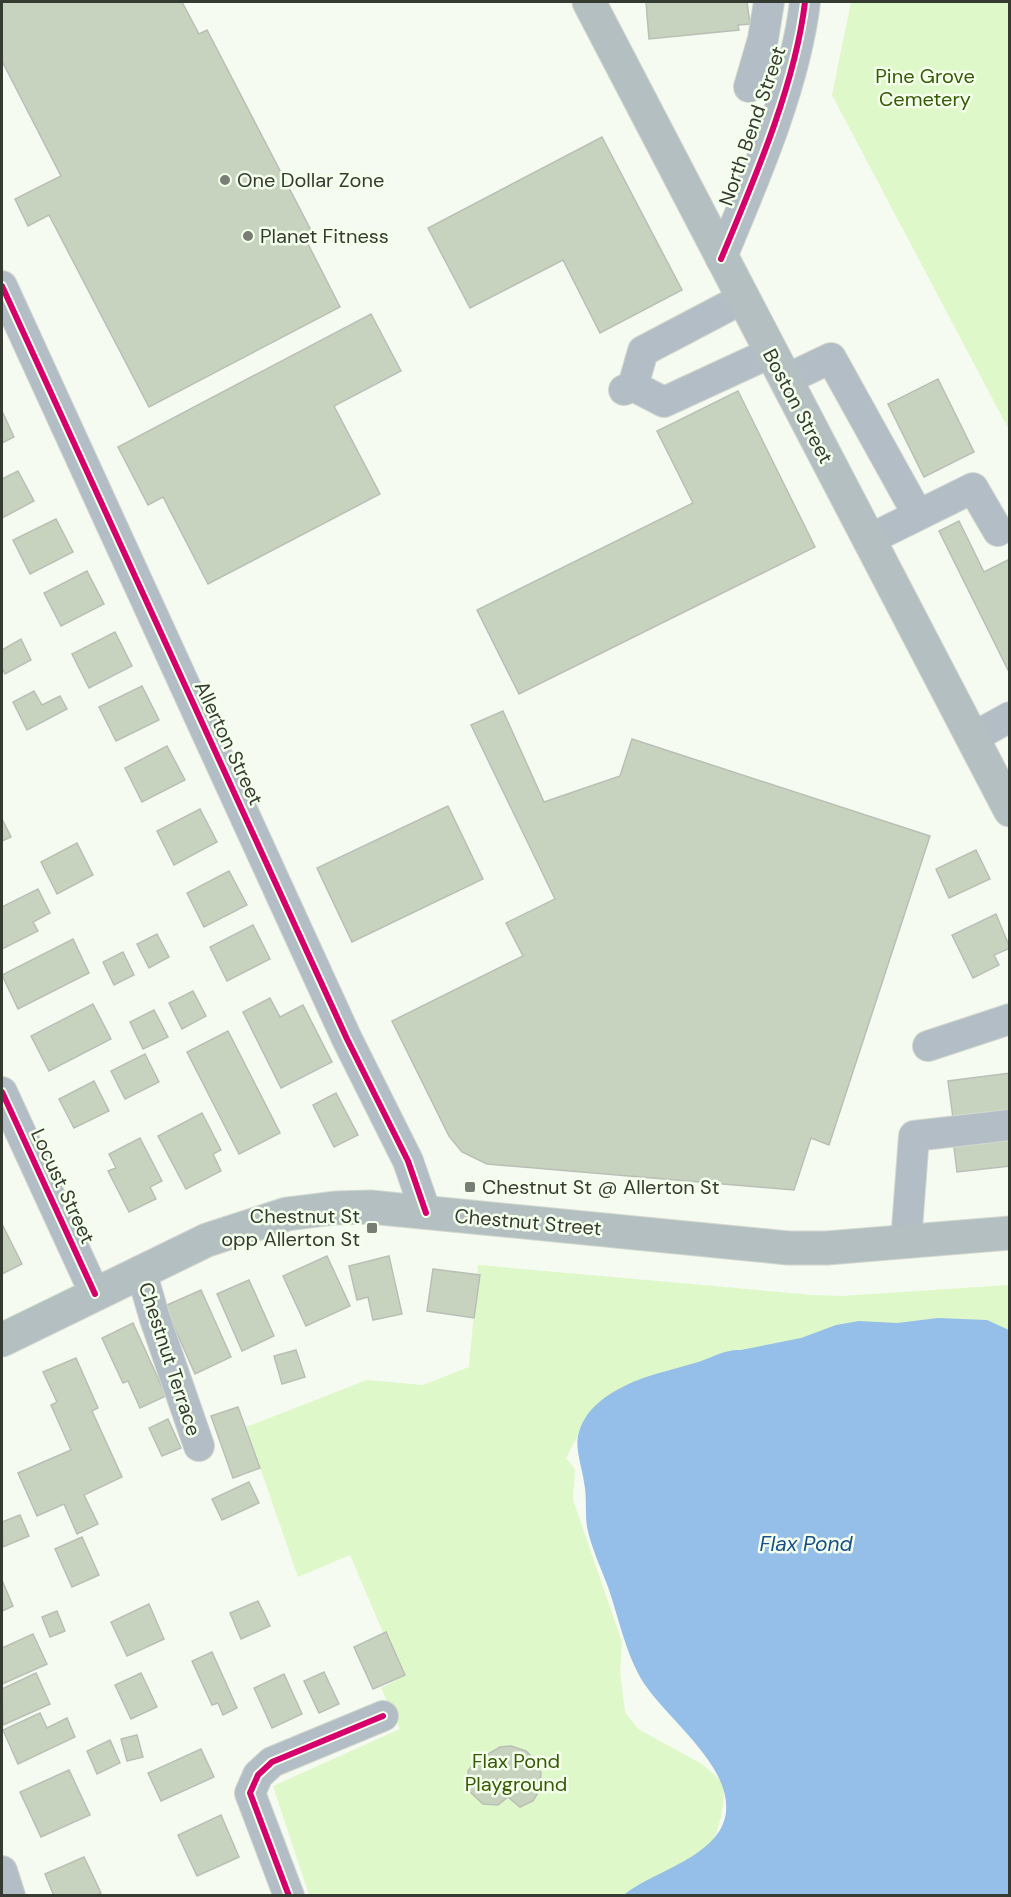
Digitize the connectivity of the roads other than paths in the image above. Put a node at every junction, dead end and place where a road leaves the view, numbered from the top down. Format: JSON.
{"nodes":[{"id":1,"x":589,"y":2,"type":"edge"},
{"id":2,"x":769,"y":2,"type":"edge"},
{"id":3,"x":805,"y":2,"type":"edge"},
{"id":4,"x":748,"y":87,"type":"dead end"},
{"id":5,"x":721,"y":259,"type":"junction"},
{"id":6,"x":2,"y":286,"type":"edge"},
{"id":7,"x":742,"y":299,"type":"junction"},
{"id":8,"x":778,"y":366,"type":"junction"},
{"id":9,"x":918,"y":515,"type":"junction"},
{"id":10,"x":998,"y":531,"type":"dead end"},
{"id":11,"x":868,"y":540,"type":"junction"},
{"id":12,"x":1010,"y":717,"type":"edge"},
{"id":13,"x":972,"y":738,"type":"junction"},
{"id":14,"x":1010,"y":810,"type":"edge"},
{"id":15,"x":1010,"y":1019,"type":"edge"},
{"id":16,"x":928,"y":1047,"type":"dead end"},
{"id":17,"x":2,"y":1092,"type":"edge"},
{"id":18,"x":1010,"y":1125,"type":"edge"},
{"id":19,"x":426,"y":1213,"type":"junction"},
{"id":20,"x":1010,"y":1233,"type":"edge"},
{"id":21,"x":906,"y":1242,"type":"junction"},
{"id":22,"x":141,"y":1271,"type":"junction"},
{"id":23,"x":95,"y":1294,"type":"junction"},
{"id":24,"x":2,"y":1340,"type":"edge"},
{"id":25,"x":199,"y":1446,"type":"dead end"},
{"id":26,"x":383,"y":1716,"type":"dead end"},
{"id":27,"x":2,"y":1871,"type":"edge"},
{"id":28,"x":9,"y":1896,"type":"edge"},
{"id":29,"x":289,"y":1896,"type":"edge"}],
"edges":[{"from":1,"to":5,"type":"main road","name":"Boston Street"},
{"from":2,"to":4,"type":"street"},
{"from":3,"to":5,"type":"street","name":"North Bend Street"},
{"from":5,"to":7,"type":"main road","name":"Boston Street"},
{"from":6,"to":19,"type":"street","name":"Allerton Street"},
{"from":7,"to":8,"type":"main road","name":"Boston Street"},
{"from":7,"to":8,"type":"street"},
{"from":8,"to":9,"type":"street"},
{"from":8,"to":11,"type":"main road","name":"Boston Street"},
{"from":9,"to":10,"type":"street"},
{"from":9,"to":11,"type":"street"},
{"from":11,"to":13,"type":"main road","name":"Boston Street"},
{"from":12,"to":13,"type":"street"},
{"from":13,"to":14,"type":"main road","name":"Boston Street"},
{"from":15,"to":16,"type":"street"},
{"from":17,"to":23,"type":"street","name":"Locust Street"},
{"from":18,"to":21,"type":"street"},
{"from":19,"to":21,"type":"main road","name":"Chestnut Street"},
{"from":19,"to":22,"type":"main road","name":"Chestnut Street"},
{"from":20,"to":21,"type":"main road","name":"Chestnut Street"},
{"from":22,"to":23,"type":"main road","name":"Chestnut Street"},
{"from":22,"to":25,"type":"street","name":"Chestnut Terrace"},
{"from":23,"to":24,"type":"main road","name":"Chestnut Street"},
{"from":26,"to":29,"type":"street"},
{"from":27,"to":28,"type":"street"}]}
